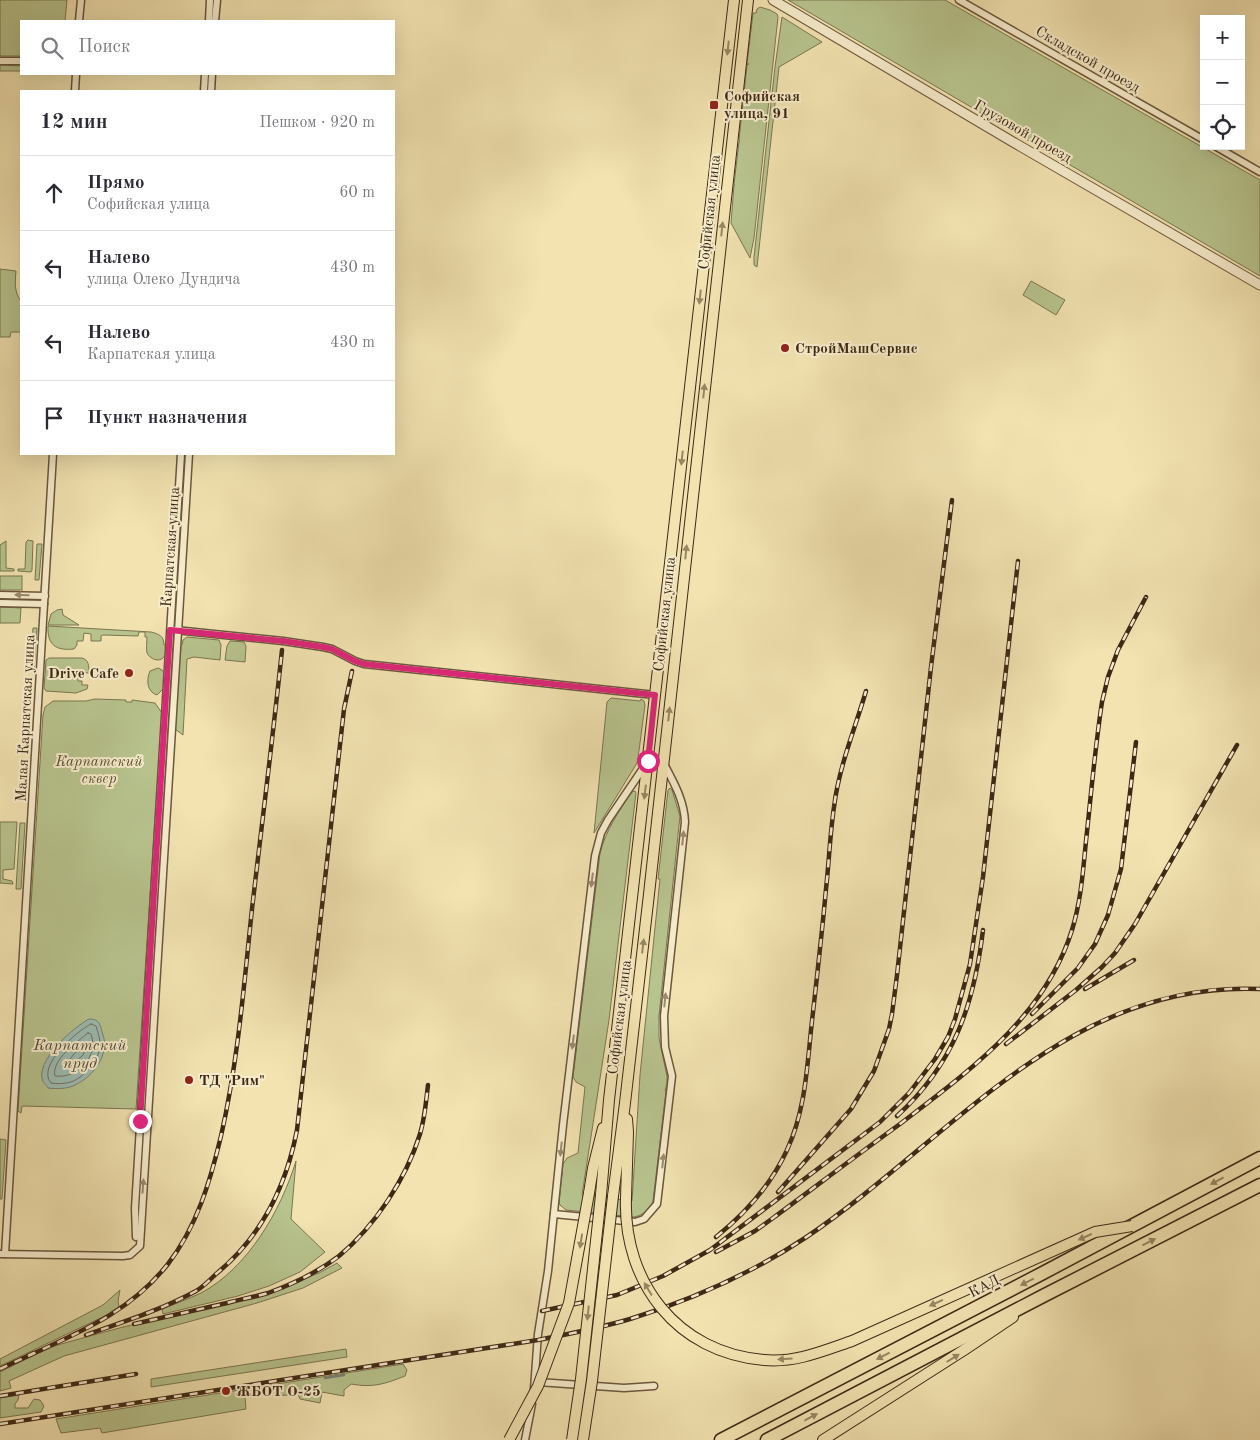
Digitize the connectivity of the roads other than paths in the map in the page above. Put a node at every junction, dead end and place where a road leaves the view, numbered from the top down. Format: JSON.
{"nodes":[{"id":1,"x":81,"y":0,"type":"edge"},
{"id":2,"x":210,"y":0,"type":"edge"},
{"id":3,"x":217,"y":0,"type":"edge"},
{"id":4,"x":734,"y":0,"type":"edge"},
{"id":5,"x":748,"y":0,"type":"edge"},
{"id":6,"x":773,"y":0,"type":"edge"},
{"id":7,"x":959,"y":0,"type":"edge"},
{"id":8,"x":80,"y":20,"type":"edge"},
{"id":9,"x":208,"y":20,"type":"edge"},
{"id":10,"x":215,"y":20,"type":"edge"},
{"id":11,"x":0,"y":60,"type":"edge"},
{"id":12,"x":20,"y":61,"type":"edge"},
{"id":13,"x":76,"y":75,"type":"edge"},
{"id":14,"x":205,"y":75,"type":"edge"},
{"id":15,"x":212,"y":75,"type":"edge"},
{"id":16,"x":75,"y":90,"type":"edge"},
{"id":17,"x":204,"y":90,"type":"edge"},
{"id":18,"x":211,"y":90,"type":"edge"},
{"id":19,"x":1200,"y":138,"type":"edge"},
{"id":20,"x":1222,"y":150,"type":"edge"},
{"id":21,"x":1260,"y":172,"type":"edge"},
{"id":22,"x":1260,"y":284,"type":"edge"},
{"id":23,"x":53,"y":455,"type":"edge"},
{"id":24,"x":182,"y":455,"type":"edge"},
{"id":25,"x":189,"y":455,"type":"edge"},
{"id":26,"x":0,"y":595,"type":"edge"},
{"id":27,"x":45,"y":596,"type":"junction"},
{"id":28,"x":0,"y":603,"type":"edge"},
{"id":29,"x":44,"y":604,"type":"junction"},
{"id":30,"x":174,"y":630,"type":"junction"},
{"id":31,"x":655,"y":695,"type":"junction"},
{"id":32,"x":648,"y":761,"type":"junction"},
{"id":33,"x":663,"y":762,"type":"junction"},
{"id":34,"x":609,"y":1100,"type":"junction"},
{"id":35,"x":625,"y":1103,"type":"junction"},
{"id":36,"x":1260,"y":1158,"type":"edge"},
{"id":37,"x":1260,"y":1186,"type":"edge"},
{"id":38,"x":554,"y":1214,"type":"junction"},
{"id":39,"x":1132,"y":1226,"type":"junction"},
{"id":40,"x":2,"y":1254,"type":"edge"},
{"id":41,"x":1043,"y":1296,"type":"junction"},
{"id":42,"x":535,"y":1381,"type":"junction"},
{"id":43,"x":654,"y":1386,"type":"dead end"},
{"id":44,"x":509,"y":1440,"type":"edge"},
{"id":45,"x":525,"y":1440,"type":"edge"},
{"id":46,"x":572,"y":1440,"type":"edge"},
{"id":47,"x":583,"y":1440,"type":"edge"},
{"id":48,"x":721,"y":1440,"type":"edge"},
{"id":49,"x":767,"y":1440,"type":"edge"},
{"id":50,"x":823,"y":1440,"type":"edge"}],
"edges":[{"from":1,"to":8,"type":"street"},
{"from":2,"to":9,"type":"street"},
{"from":3,"to":10,"type":"street"},
{"from":4,"to":31,"type":"main road","name":"Софийская улица","one_way":true},
{"from":33,"to":5,"type":"main road","name":"Софийская улица","one_way":true},
{"from":6,"to":22,"type":"street","name":"Грузовой проезд"},
{"from":7,"to":19,"type":"street","name":"Складской проезд"},
{"from":11,"to":12,"type":"street"},
{"from":13,"to":16,"type":"street"},
{"from":14,"to":17,"type":"street"},
{"from":15,"to":18,"type":"street"},
{"from":20,"to":21,"type":"street"},
{"from":23,"to":27,"type":"street","name":"Малая Карпатская улица"},
{"from":24,"to":30,"type":"street","name":"Карпатская улица"},
{"from":25,"to":30,"type":"street","name":"Карпатская улица"},
{"from":27,"to":26,"type":"street","one_way":true},
{"from":27,"to":29,"type":"street","name":"Малая Карпатская улица"},
{"from":28,"to":29,"type":"street"},
{"from":29,"to":40,"type":"street","name":"Малая Карпатская улица"},
{"from":30,"to":31,"type":"street"},
{"from":30,"to":40,"type":"street","name":"Карпатская улица"},
{"from":31,"to":32,"type":"main road","name":"Софийская улица"},
{"from":32,"to":34,"type":"main road","name":"Софийская улица","one_way":true},
{"from":32,"to":38,"type":"street","one_way":true},
{"from":35,"to":33,"type":"main road","name":"Софийская улица","one_way":true},
{"from":38,"to":33,"type":"street","one_way":true},
{"from":34,"to":44,"type":"main road","one_way":true,"bridge":true},
{"from":34,"to":46,"type":"main road","name":"Софийская улица","one_way":true,"bridge":true},
{"from":39,"to":35,"type":"main road","one_way":true,"bridge":true},
{"from":35,"to":47,"type":"main road","name":"Софийская улица","bridge":true},
{"from":36,"to":39,"type":"highway","name":"КАД","one_way":true},
{"from":41,"to":37,"type":"highway","one_way":true},
{"from":38,"to":42,"type":"street"},
{"from":39,"to":48,"type":"highway","name":"КАД","one_way":true},
{"from":49,"to":41,"type":"highway","one_way":true},
{"from":50,"to":41,"type":"main road","one_way":true},
{"from":42,"to":43,"type":"street"},
{"from":42,"to":45,"type":"street"}]}
